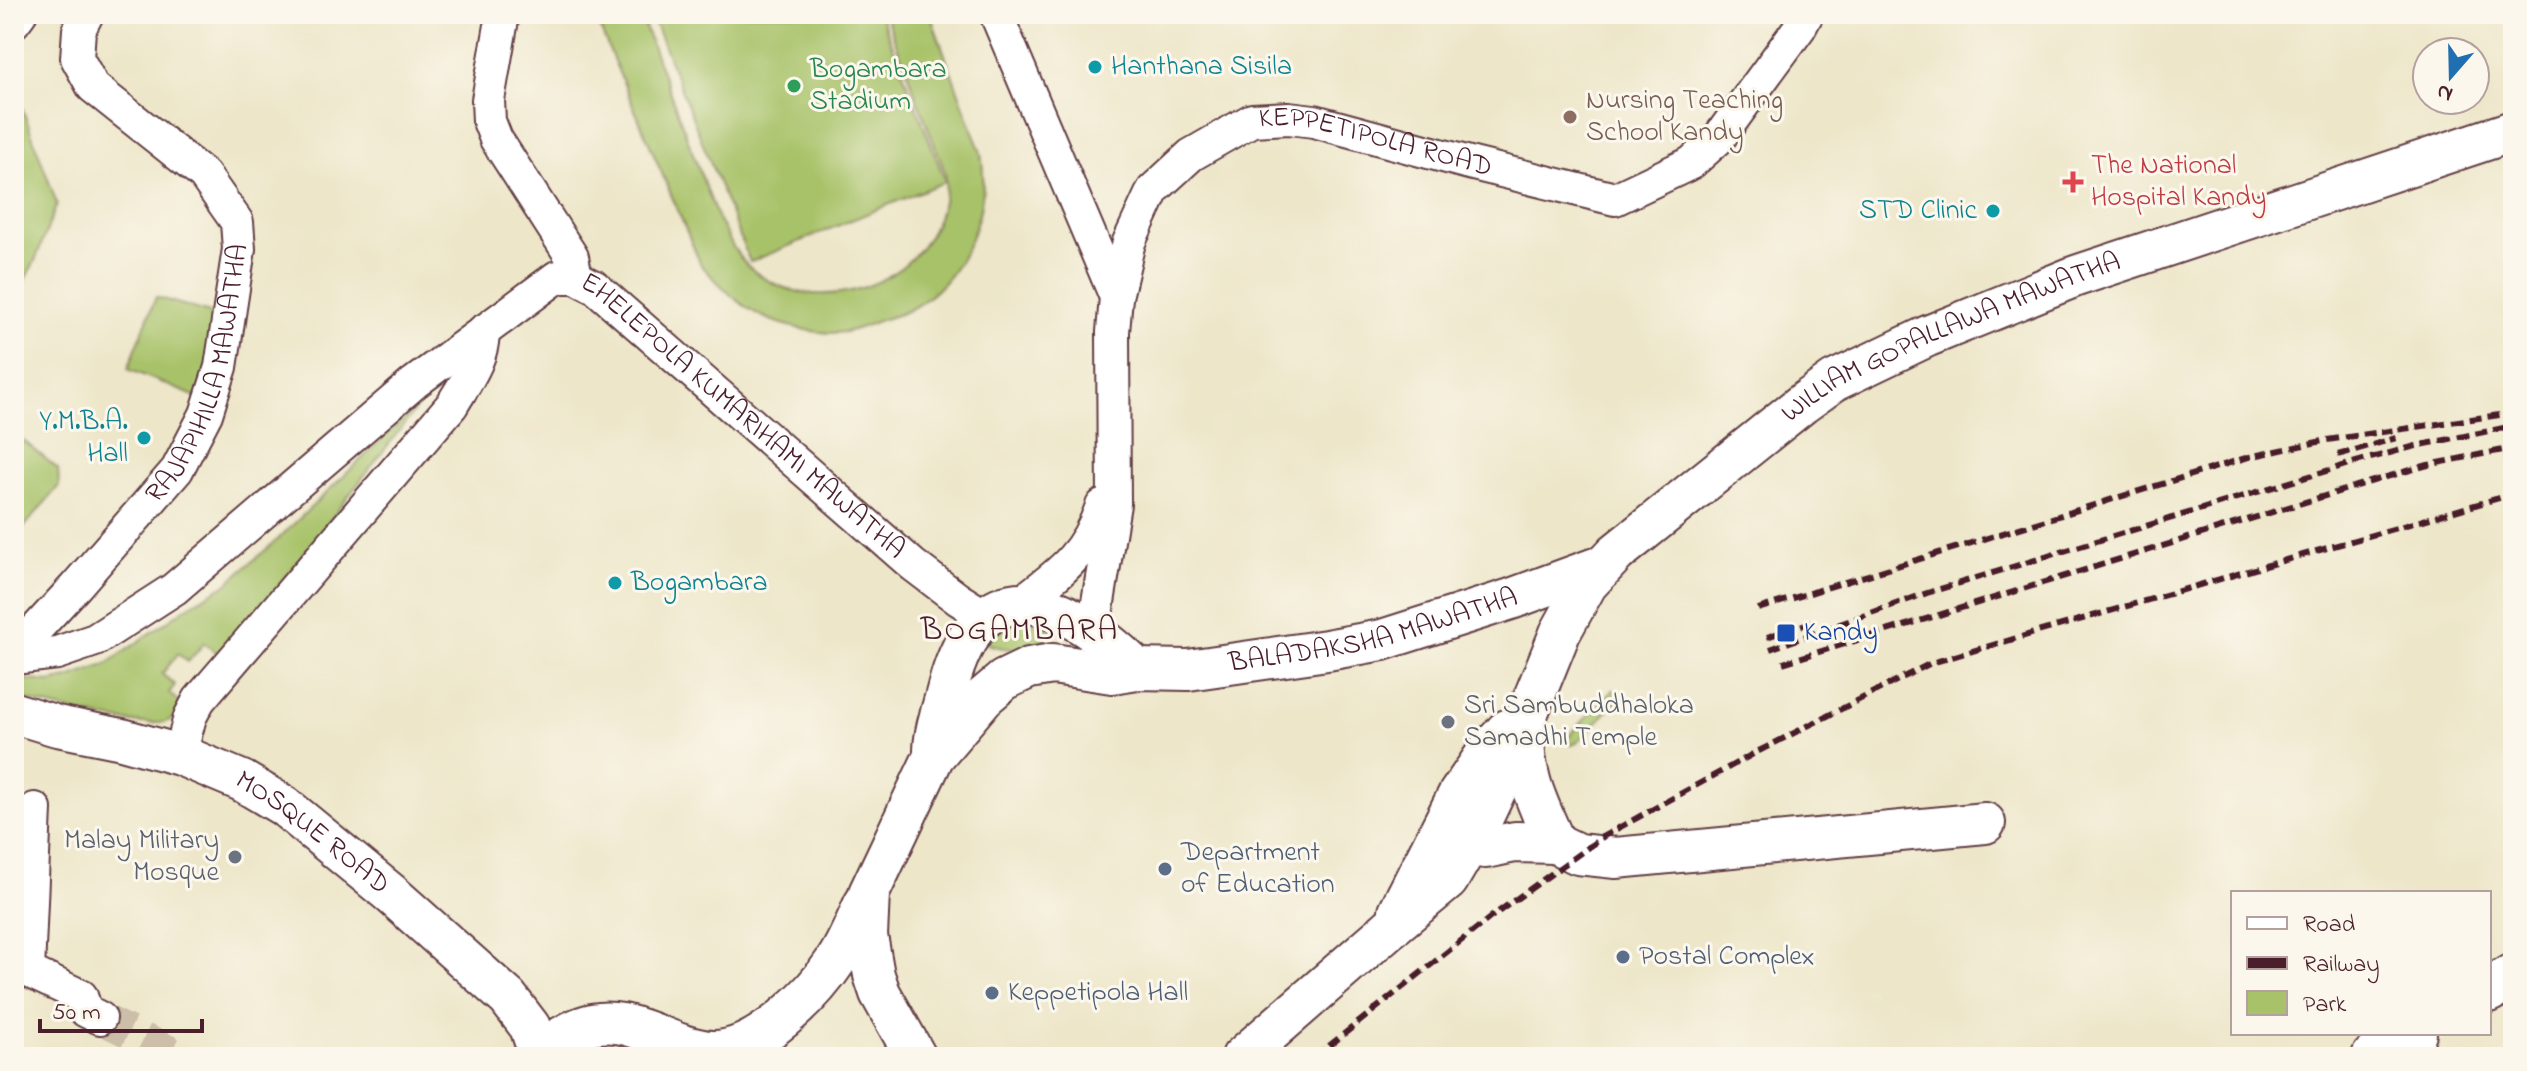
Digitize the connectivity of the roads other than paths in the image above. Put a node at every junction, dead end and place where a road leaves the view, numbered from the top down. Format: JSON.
{"nodes":[{"id":1,"x":20,"y":14,"type":"edge"},
{"id":2,"x":87,"y":14,"type":"edge"},
{"id":3,"x":503,"y":14,"type":"edge"},
{"id":4,"x":996,"y":14,"type":"edge"},
{"id":5,"x":1807,"y":14,"type":"edge"},
{"id":6,"x":14,"y":22,"type":"edge"},
{"id":7,"x":2513,"y":131,"type":"edge"},
{"id":8,"x":576,"y":277,"type":"junction"},
{"id":9,"x":1116,"y":297,"type":"junction"},
{"id":10,"x":483,"y":331,"type":"junction"},
{"id":11,"x":1114,"y":469,"type":"junction"},
{"id":12,"x":913,"y":565,"type":"junction"},
{"id":13,"x":1604,"y":565,"type":"junction"},
{"id":14,"x":76,"y":586,"type":"junction"},
{"id":15,"x":1511,"y":599,"type":"junction"},
{"id":16,"x":1002,"y":609,"type":"junction"},
{"id":17,"x":115,"y":627,"type":"junction"},
{"id":18,"x":1093,"y":633,"type":"junction"},
{"id":19,"x":1560,"y":633,"type":"junction"},
{"id":20,"x":962,"y":648,"type":"junction"},
{"id":21,"x":14,"y":655,"type":"edge"},
{"id":22,"x":1137,"y":669,"type":"junction"},
{"id":23,"x":14,"y":713,"type":"edge"},
{"id":24,"x":1529,"y":713,"type":"junction"},
{"id":25,"x":180,"y":755,"type":"junction"},
{"id":26,"x":934,"y":756,"type":"junction"},
{"id":27,"x":35,"y":809,"type":"dead end"},
{"id":28,"x":1985,"y":823,"type":"dead end"},
{"id":29,"x":1468,"y":846,"type":"junction"},
{"id":30,"x":1567,"y":849,"type":"junction"},
{"id":31,"x":1448,"y":880,"type":"junction"},
{"id":32,"x":869,"y":893,"type":"junction"},
{"id":33,"x":1389,"y":929,"type":"junction"},
{"id":34,"x":2513,"y":976,"type":"edge"},
{"id":35,"x":2491,"y":989,"type":"edge"},
{"id":36,"x":100,"y":1018,"type":"tunnel mouth"},
{"id":37,"x":2411,"y":1035,"type":"edge"},
{"id":38,"x":539,"y":1054,"type":"edge"},
{"id":39,"x":916,"y":1057,"type":"edge"},
{"id":40,"x":1242,"y":1057,"type":"edge"},
{"id":41,"x":2374,"y":1057,"type":"edge"}],
"edges":[{"from":1,"to":6,"type":"street"},
{"from":2,"to":14,"type":"street","name":"RAJAPIHILLA MAWATHA"},
{"from":3,"to":8,"type":"street","name":"EHELEPOLA KUMARIHAMI MAWATHA"},
{"from":4,"to":9,"type":"street"},
{"from":5,"to":9,"type":"street","name":"KEPPETIPOLA ROAD"},
{"from":7,"to":13,"type":"main road","name":"WILLIAM GOPALLAWA MAWATHA"},
{"from":8,"to":10,"type":"street"},
{"from":8,"to":12,"type":"street","name":"EHELEPOLA KUMARIHAMI MAWATHA"},
{"from":9,"to":11,"type":"street","name":"KEPPETIPOLA ROAD"},
{"from":10,"to":17,"type":"street"},
{"from":10,"to":25,"type":"street"},
{"from":11,"to":16,"type":"street","name":"KEPPETIPOLA ROAD"},
{"from":11,"to":18,"type":"street","name":"KEPPETIPOLA ROAD"},
{"from":12,"to":16,"type":"street","name":"EHELEPOLA KUMARIHAMI MAWATHA"},
{"from":12,"to":20,"type":"street"},
{"from":13,"to":15,"type":"main road","name":"BALADAKSHA MAWATHA"},
{"from":13,"to":19,"type":"main road","name":"WILLIAM GOPALLAWA MAWATHA"},
{"from":14,"to":17,"type":"street"},
{"from":14,"to":21,"type":"street","name":"RAJAPIHILLA MAWATHA"},
{"from":15,"to":19,"type":"main road"},
{"from":15,"to":22,"type":"main road","name":"BALADAKSHA MAWATHA"},
{"from":16,"to":18,"type":"main road"},
{"from":16,"to":20,"type":"main road"},
{"from":17,"to":21,"type":"street"},
{"from":18,"to":20,"type":"main road"},
{"from":18,"to":22,"type":"main road"},
{"from":19,"to":24,"type":"main road","name":"WILLIAM GOPALLAWA MAWATHA"},
{"from":20,"to":26,"type":"main road"},
{"from":22,"to":26,"type":"main road","name":"BALADAKSHA MAWATHA"},
{"from":23,"to":25,"type":"main road","name":"MOSQUE ROAD"},
{"from":24,"to":29,"type":"main road","name":"WILLIAM GOPALLAWA MAWATHA"},
{"from":24,"to":30,"type":"main road","name":"WILLIAM GOPALLAWA MAWATHA"},
{"from":24,"to":33,"type":"main road"},
{"from":25,"to":38,"type":"main road","name":"MOSQUE ROAD"},
{"from":26,"to":32,"type":"main road"},
{"from":27,"to":36,"type":"street"},
{"from":28,"to":30,"type":"main road"},
{"from":29,"to":30,"type":"main road"},
{"from":29,"to":31,"type":"main road","name":"WILLIAM GOPALLAWA MAWATHA"},
{"from":30,"to":31,"type":"main road"},
{"from":31,"to":33,"type":"main road"},
{"from":32,"to":38,"type":"main road"},
{"from":32,"to":39,"type":"main road"},
{"from":33,"to":40,"type":"main road"},
{"from":34,"to":35,"type":"highway"},
{"from":37,"to":41,"type":"highway"}]}
